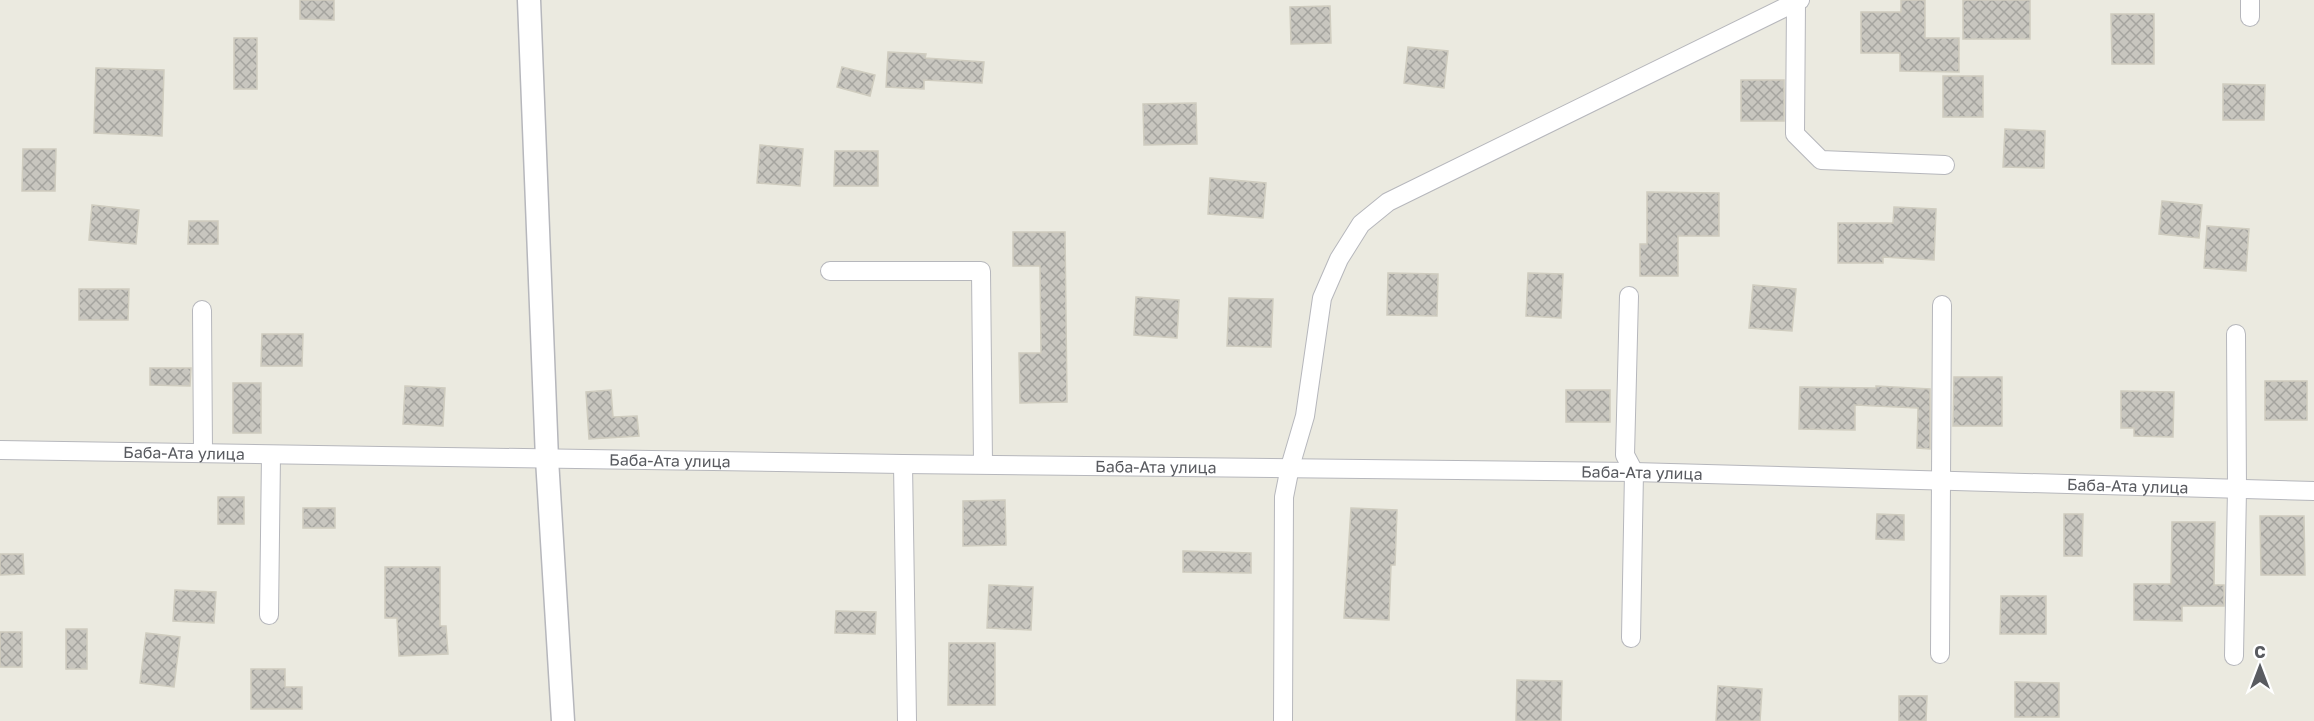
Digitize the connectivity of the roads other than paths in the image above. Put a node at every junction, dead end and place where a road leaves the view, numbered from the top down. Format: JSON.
{"nodes":[{"id":1,"x":529,"y":0,"type":"edge"},
{"id":2,"x":1798,"y":1,"type":"edge"},
{"id":3,"x":1945,"y":165,"type":"dead end"},
{"id":4,"x":830,"y":271,"type":"dead end"},
{"id":5,"x":1629,"y":296,"type":"dead end"},
{"id":6,"x":1942,"y":305,"type":"dead end"},
{"id":7,"x":202,"y":310,"type":"dead end"},
{"id":8,"x":2236,"y":334,"type":"dead end"},
{"id":9,"x":0,"y":450,"type":"edge"},
{"id":10,"x":203,"y":453,"type":"junction"},
{"id":11,"x":271,"y":455,"type":"junction"},
{"id":12,"x":547,"y":459,"type":"junction"},
{"id":13,"x":903,"y":464,"type":"junction"},
{"id":14,"x":983,"y":464,"type":"junction"},
{"id":15,"x":1290,"y":467,"type":"junction"},
{"id":16,"x":1634,"y":472,"type":"junction"},
{"id":17,"x":1940,"y":479,"type":"junction"},
{"id":18,"x":2237,"y":489,"type":"junction"},
{"id":19,"x":2314,"y":490,"type":"edge"},
{"id":20,"x":269,"y":615,"type":"dead end"},
{"id":21,"x":1631,"y":638,"type":"dead end"},
{"id":22,"x":1940,"y":654,"type":"dead end"},
{"id":23,"x":2234,"y":656,"type":"dead end"},
{"id":24,"x":563,"y":721,"type":"edge"},
{"id":25,"x":907,"y":721,"type":"edge"},
{"id":26,"x":1284,"y":721,"type":"edge"}],
"edges":[{"from":1,"to":12,"type":"street"},
{"from":2,"to":3,"type":"street"},
{"from":2,"to":15,"type":"street"},
{"from":4,"to":14,"type":"street"},
{"from":5,"to":16,"type":"street"},
{"from":6,"to":17,"type":"street"},
{"from":7,"to":10,"type":"street"},
{"from":8,"to":18,"type":"street"},
{"from":9,"to":10,"type":"street","name":"Баба-Ата улица"},
{"from":10,"to":11,"type":"street","name":"Баба-Ата улица"},
{"from":11,"to":12,"type":"street","name":"Баба-Ата улица"},
{"from":11,"to":20,"type":"street"},
{"from":12,"to":13,"type":"street","name":"Баба-Ата улица"},
{"from":12,"to":24,"type":"street"},
{"from":13,"to":14,"type":"street","name":"Баба-Ата улица"},
{"from":13,"to":25,"type":"street"},
{"from":14,"to":15,"type":"street","name":"Баба-Ата улица"},
{"from":15,"to":16,"type":"street","name":"Баба-Ата улица"},
{"from":15,"to":26,"type":"street"},
{"from":16,"to":17,"type":"street","name":"Баба-Ата улица"},
{"from":16,"to":21,"type":"street"},
{"from":17,"to":18,"type":"street","name":"Баба-Ата улица"},
{"from":17,"to":22,"type":"street"},
{"from":18,"to":19,"type":"street","name":"Баба-Ата улица"},
{"from":18,"to":23,"type":"street"}]}
